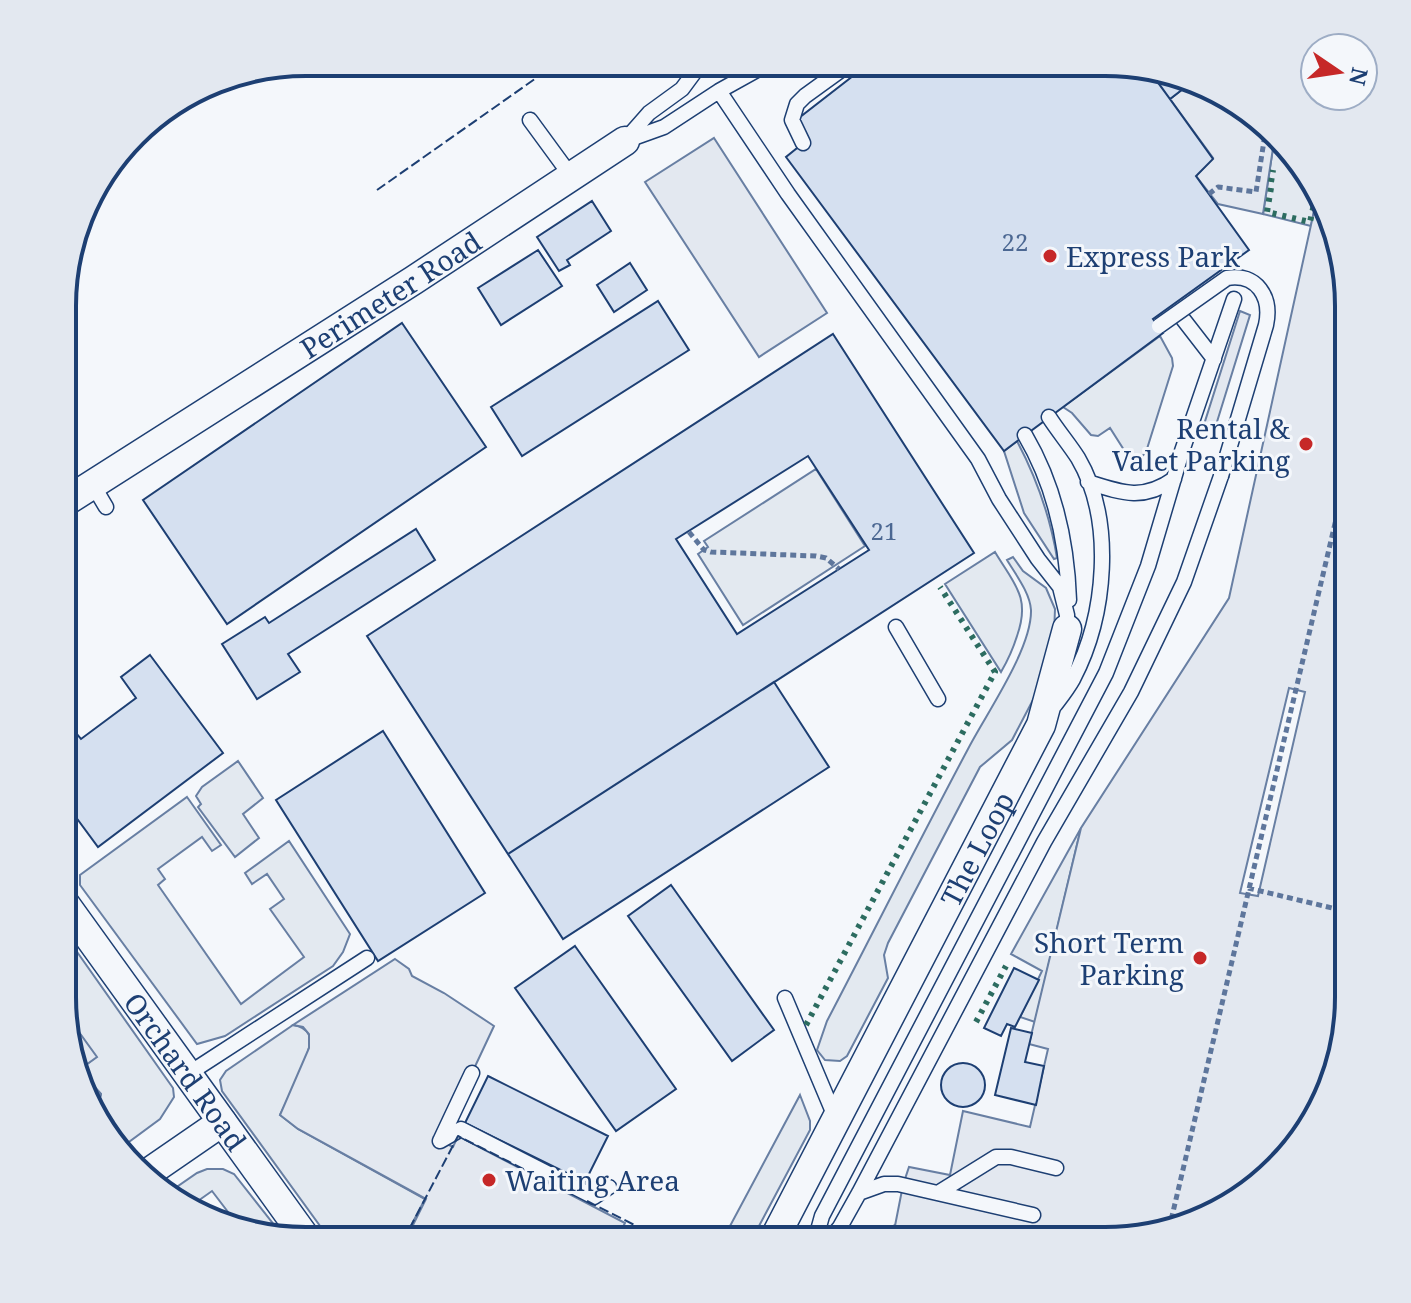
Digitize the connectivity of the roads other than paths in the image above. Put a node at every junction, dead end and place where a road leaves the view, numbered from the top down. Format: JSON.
{"nodes":[{"id":1,"x":692,"y":76,"type":"edge"},
{"id":2,"x":746,"y":76,"type":"edge"},
{"id":3,"x":834,"y":76,"type":"edge"},
{"id":4,"x":719,"y":91,"type":"junction"},
{"id":5,"x":530,"y":120,"type":"dead end"},
{"id":6,"x":625,"y":141,"type":"junction"},
{"id":7,"x":803,"y":143,"type":"dead end"},
{"id":8,"x":571,"y":176,"type":"junction"},
{"id":9,"x":1234,"y":299,"type":"dead end"},
{"id":10,"x":1183,"y":319,"type":"dead end"},
{"id":11,"x":1159,"y":326,"type":"dead end"},
{"id":12,"x":1214,"y":359,"type":"junction"},
{"id":13,"x":1049,"y":417,"type":"dead end"},
{"id":14,"x":1025,"y":435,"type":"dead end"},
{"id":15,"x":1174,"y":479,"type":"junction"},
{"id":16,"x":1088,"y":482,"type":"junction"},
{"id":17,"x":76,"y":500,"type":"edge"},
{"id":18,"x":896,"y":627,"type":"dead end"},
{"id":19,"x":1067,"y":629,"type":"junction"},
{"id":20,"x":938,"y":699,"type":"dead end"},
{"id":21,"x":1041,"y":725,"type":"junction"},
{"id":22,"x":76,"y":919,"type":"edge"},
{"id":23,"x":367,"y":958,"type":"dead end"},
{"id":24,"x":785,"y":998,"type":"dead end"},
{"id":25,"x":472,"y":1073,"type":"dead end"},
{"id":26,"x":188,"y":1074,"type":"junction"},
{"id":27,"x":836,"y":1120,"type":"junction"},
{"id":28,"x":222,"y":1122,"type":"junction"},
{"id":29,"x":1056,"y":1168,"type":"dead end"},
{"id":30,"x":153,"y":1169,"type":"edge"},
{"id":31,"x":609,"y":1187,"type":"dead end"},
{"id":32,"x":859,"y":1193,"type":"junction"},
{"id":33,"x":938,"y":1193,"type":"junction"},
{"id":34,"x":1033,"y":1215,"type":"dead end"},
{"id":35,"x":298,"y":1227,"type":"edge"},
{"id":36,"x":780,"y":1227,"type":"edge"},
{"id":37,"x":819,"y":1227,"type":"edge"},
{"id":38,"x":840,"y":1227,"type":"edge"}],
"edges":[{"from":1,"to":6,"type":"lane"},
{"from":2,"to":4,"type":"lane","name":"Perimeter Road"},
{"from":3,"to":7,"type":"lane"},
{"from":4,"to":6,"type":"lane","name":"Perimeter Road"},
{"from":4,"to":19,"type":"lane"},
{"from":5,"to":8,"type":"lane"},
{"from":6,"to":8,"type":"street","name":"Perimeter Road"},
{"from":8,"to":17,"type":"street","name":"Perimeter Road"},
{"from":9,"to":12,"type":"lane"},
{"from":10,"to":12,"type":"lane"},
{"from":11,"to":32,"type":"lane","bridge":true},
{"from":12,"to":15,"type":"lane"},
{"from":13,"to":16,"type":"lane"},
{"from":14,"to":19,"type":"lane","name":"The Loop"},
{"from":15,"to":16,"type":"lane"},
{"from":15,"to":37,"type":"lane","name":"The Loop"},
{"from":16,"to":21,"type":"lane"},
{"from":18,"to":20,"type":"lane"},
{"from":19,"to":21,"type":"street","name":"The Loop"},
{"from":21,"to":27,"type":"street","name":"The Loop"},
{"from":22,"to":26,"type":"street","name":"Orchard Road"},
{"from":23,"to":26,"type":"lane"},
{"from":24,"to":27,"type":"lane"},
{"from":25,"to":31,"type":"lane"},
{"from":26,"to":28,"type":"street","name":"Orchard Road"},
{"from":27,"to":36,"type":"street","name":"The Loop"},
{"from":28,"to":30,"type":"street"},
{"from":28,"to":35,"type":"street","name":"Orchard Road"},
{"from":29,"to":33,"type":"lane"},
{"from":32,"to":33,"type":"lane"},
{"from":32,"to":38,"type":"lane"},
{"from":33,"to":34,"type":"lane"}]}
